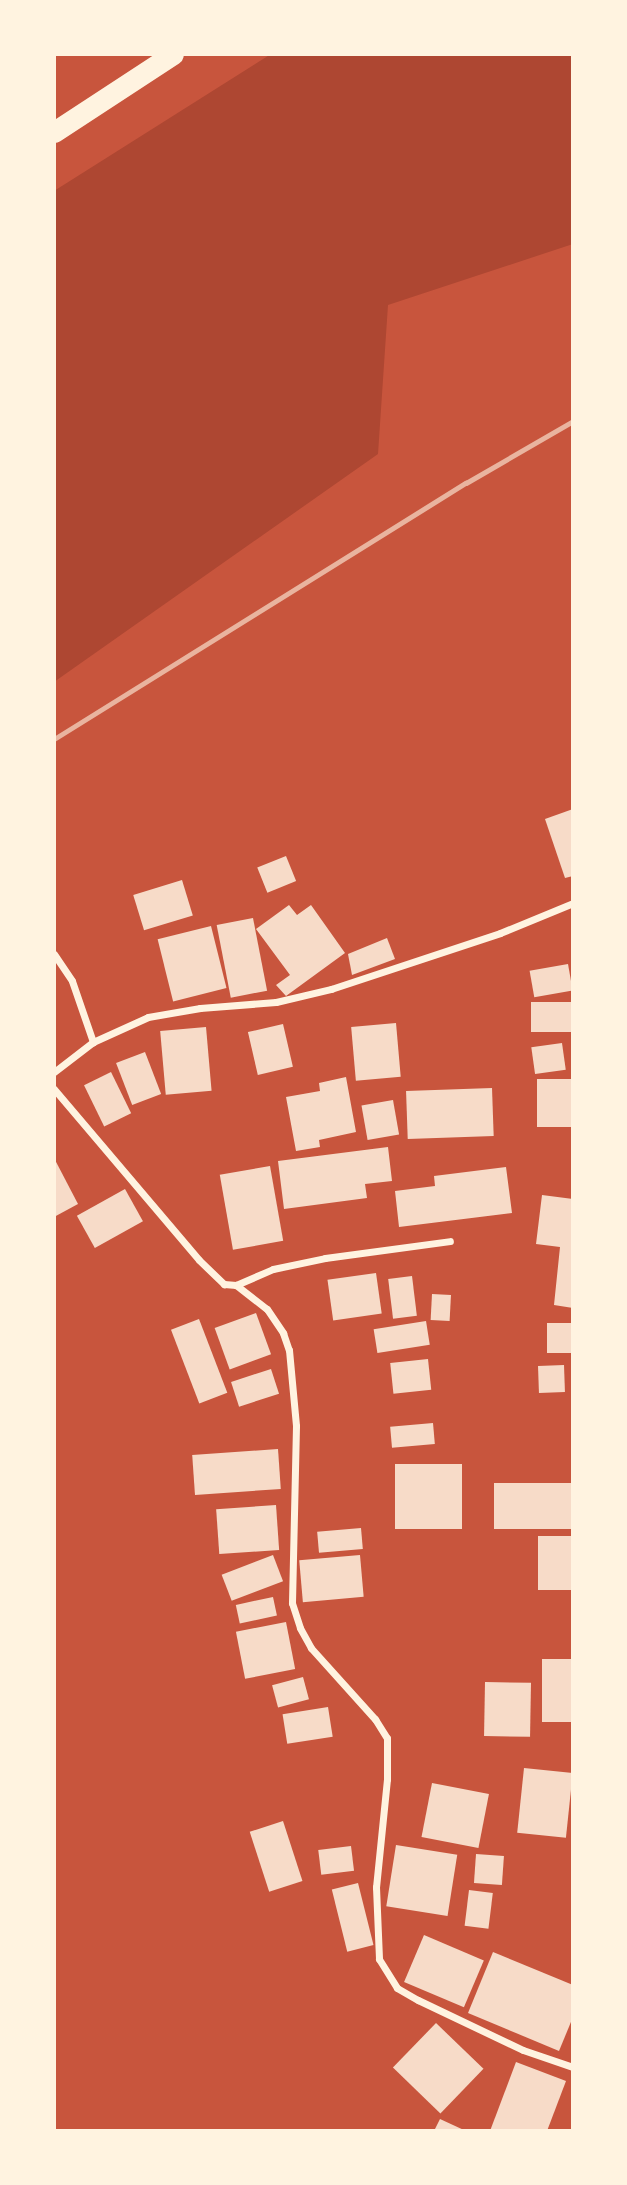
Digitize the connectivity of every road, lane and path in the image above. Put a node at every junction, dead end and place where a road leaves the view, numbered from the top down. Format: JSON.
{"nodes":[{"id":1,"x":173,"y":54,"type":"edge"},
{"id":2,"x":54,"y":132,"type":"edge"},
{"id":3,"x":573,"y":903,"type":"edge"},
{"id":4,"x":54,"y":954,"type":"edge"},
{"id":5,"x":93,"y":1042,"type":"junction"},
{"id":6,"x":54,"y":1072,"type":"edge"},
{"id":7,"x":54,"y":1088,"type":"edge"},
{"id":8,"x":450,"y":1241,"type":"dead end"},
{"id":9,"x":236,"y":1285,"type":"junction"},
{"id":10,"x":573,"y":2067,"type":"edge"}],
"edges":[{"from":1,"to":2,"type":"highway"},
{"from":3,"to":5,"type":"street"},
{"from":4,"to":5,"type":"street"},
{"from":5,"to":6,"type":"street"},
{"from":7,"to":9,"type":"street"},
{"from":8,"to":9,"type":"street"},
{"from":9,"to":10,"type":"street"}]}
